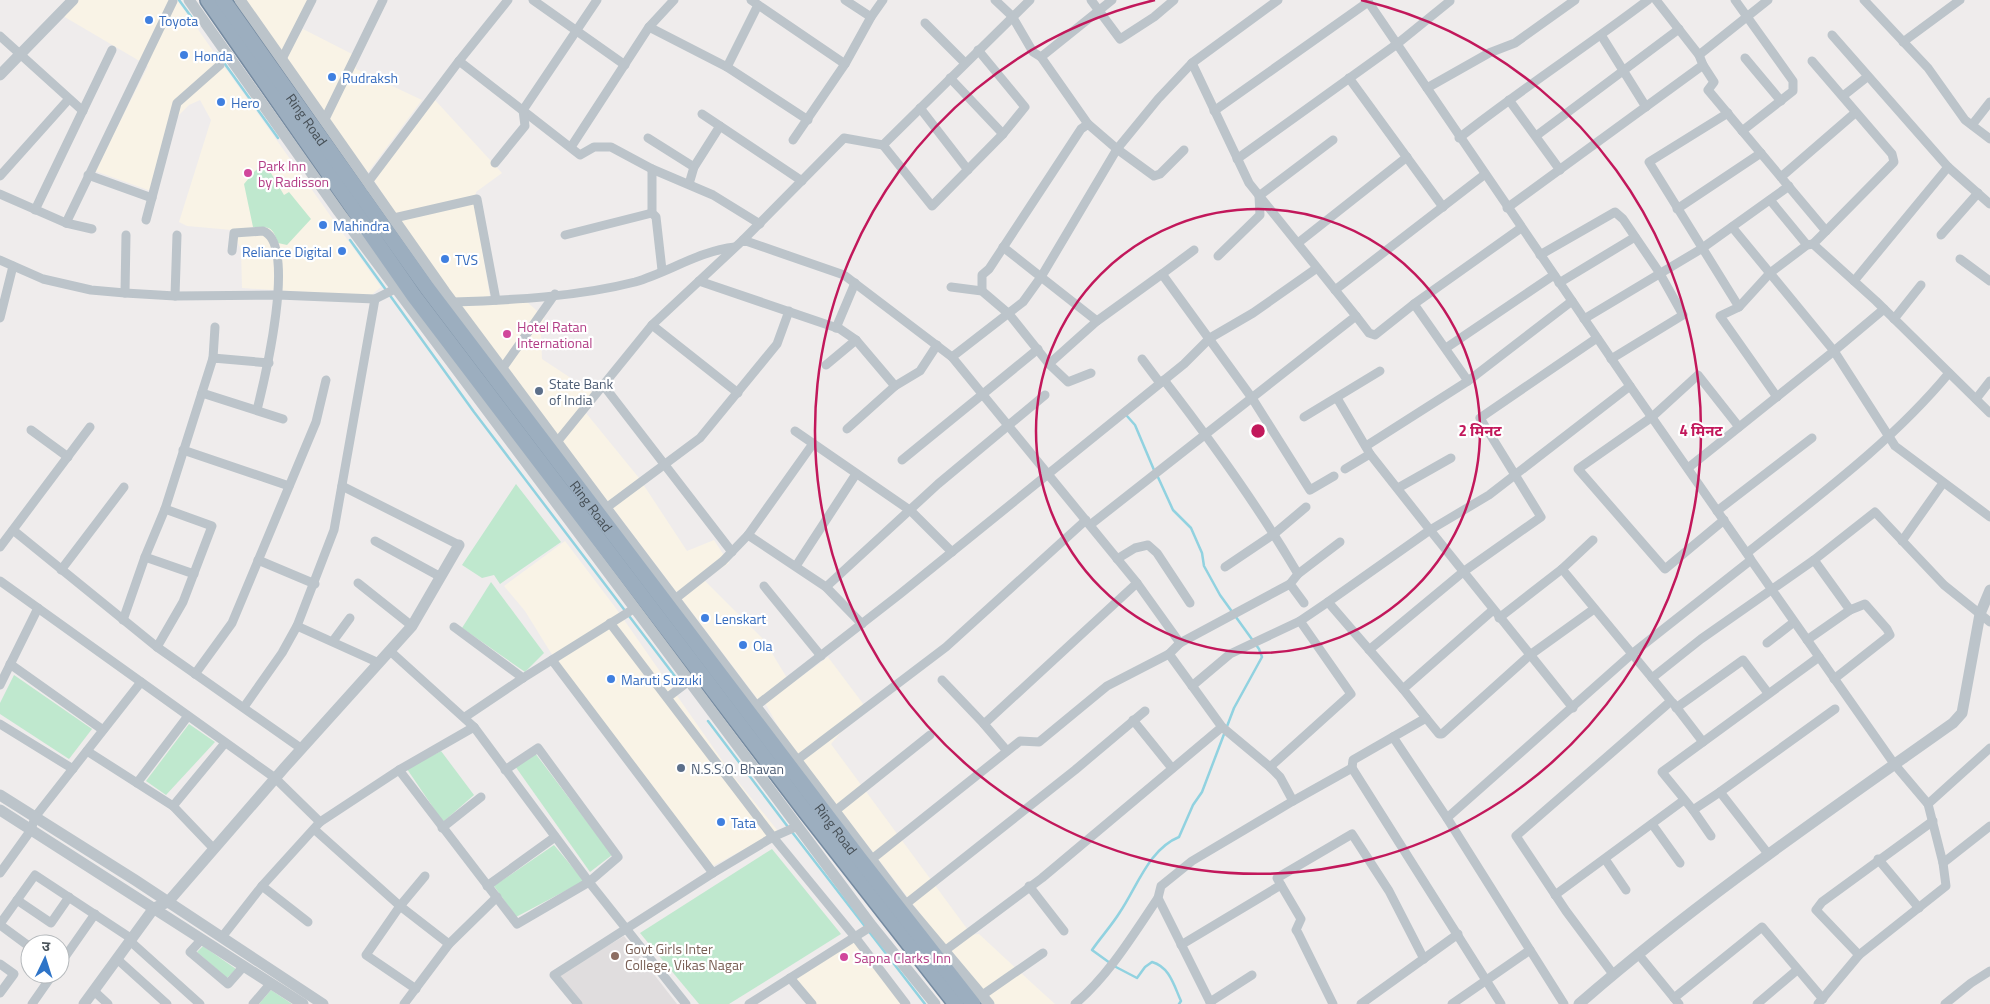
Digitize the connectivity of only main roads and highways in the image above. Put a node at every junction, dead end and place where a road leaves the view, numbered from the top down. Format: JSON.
{"nodes":[{"id":1,"x":208,"y":0,"type":"edge"},
{"id":2,"x":223,"y":0,"type":"edge"},
{"id":3,"x":981,"y":1001,"type":"edge"},
{"id":4,"x":956,"y":1004,"type":"edge"}],
"edges":[{"from":1,"to":4,"type":"highway","name":"Ring Road"},
{"from":2,"to":3,"type":"highway","name":"Ring Road"}]}
